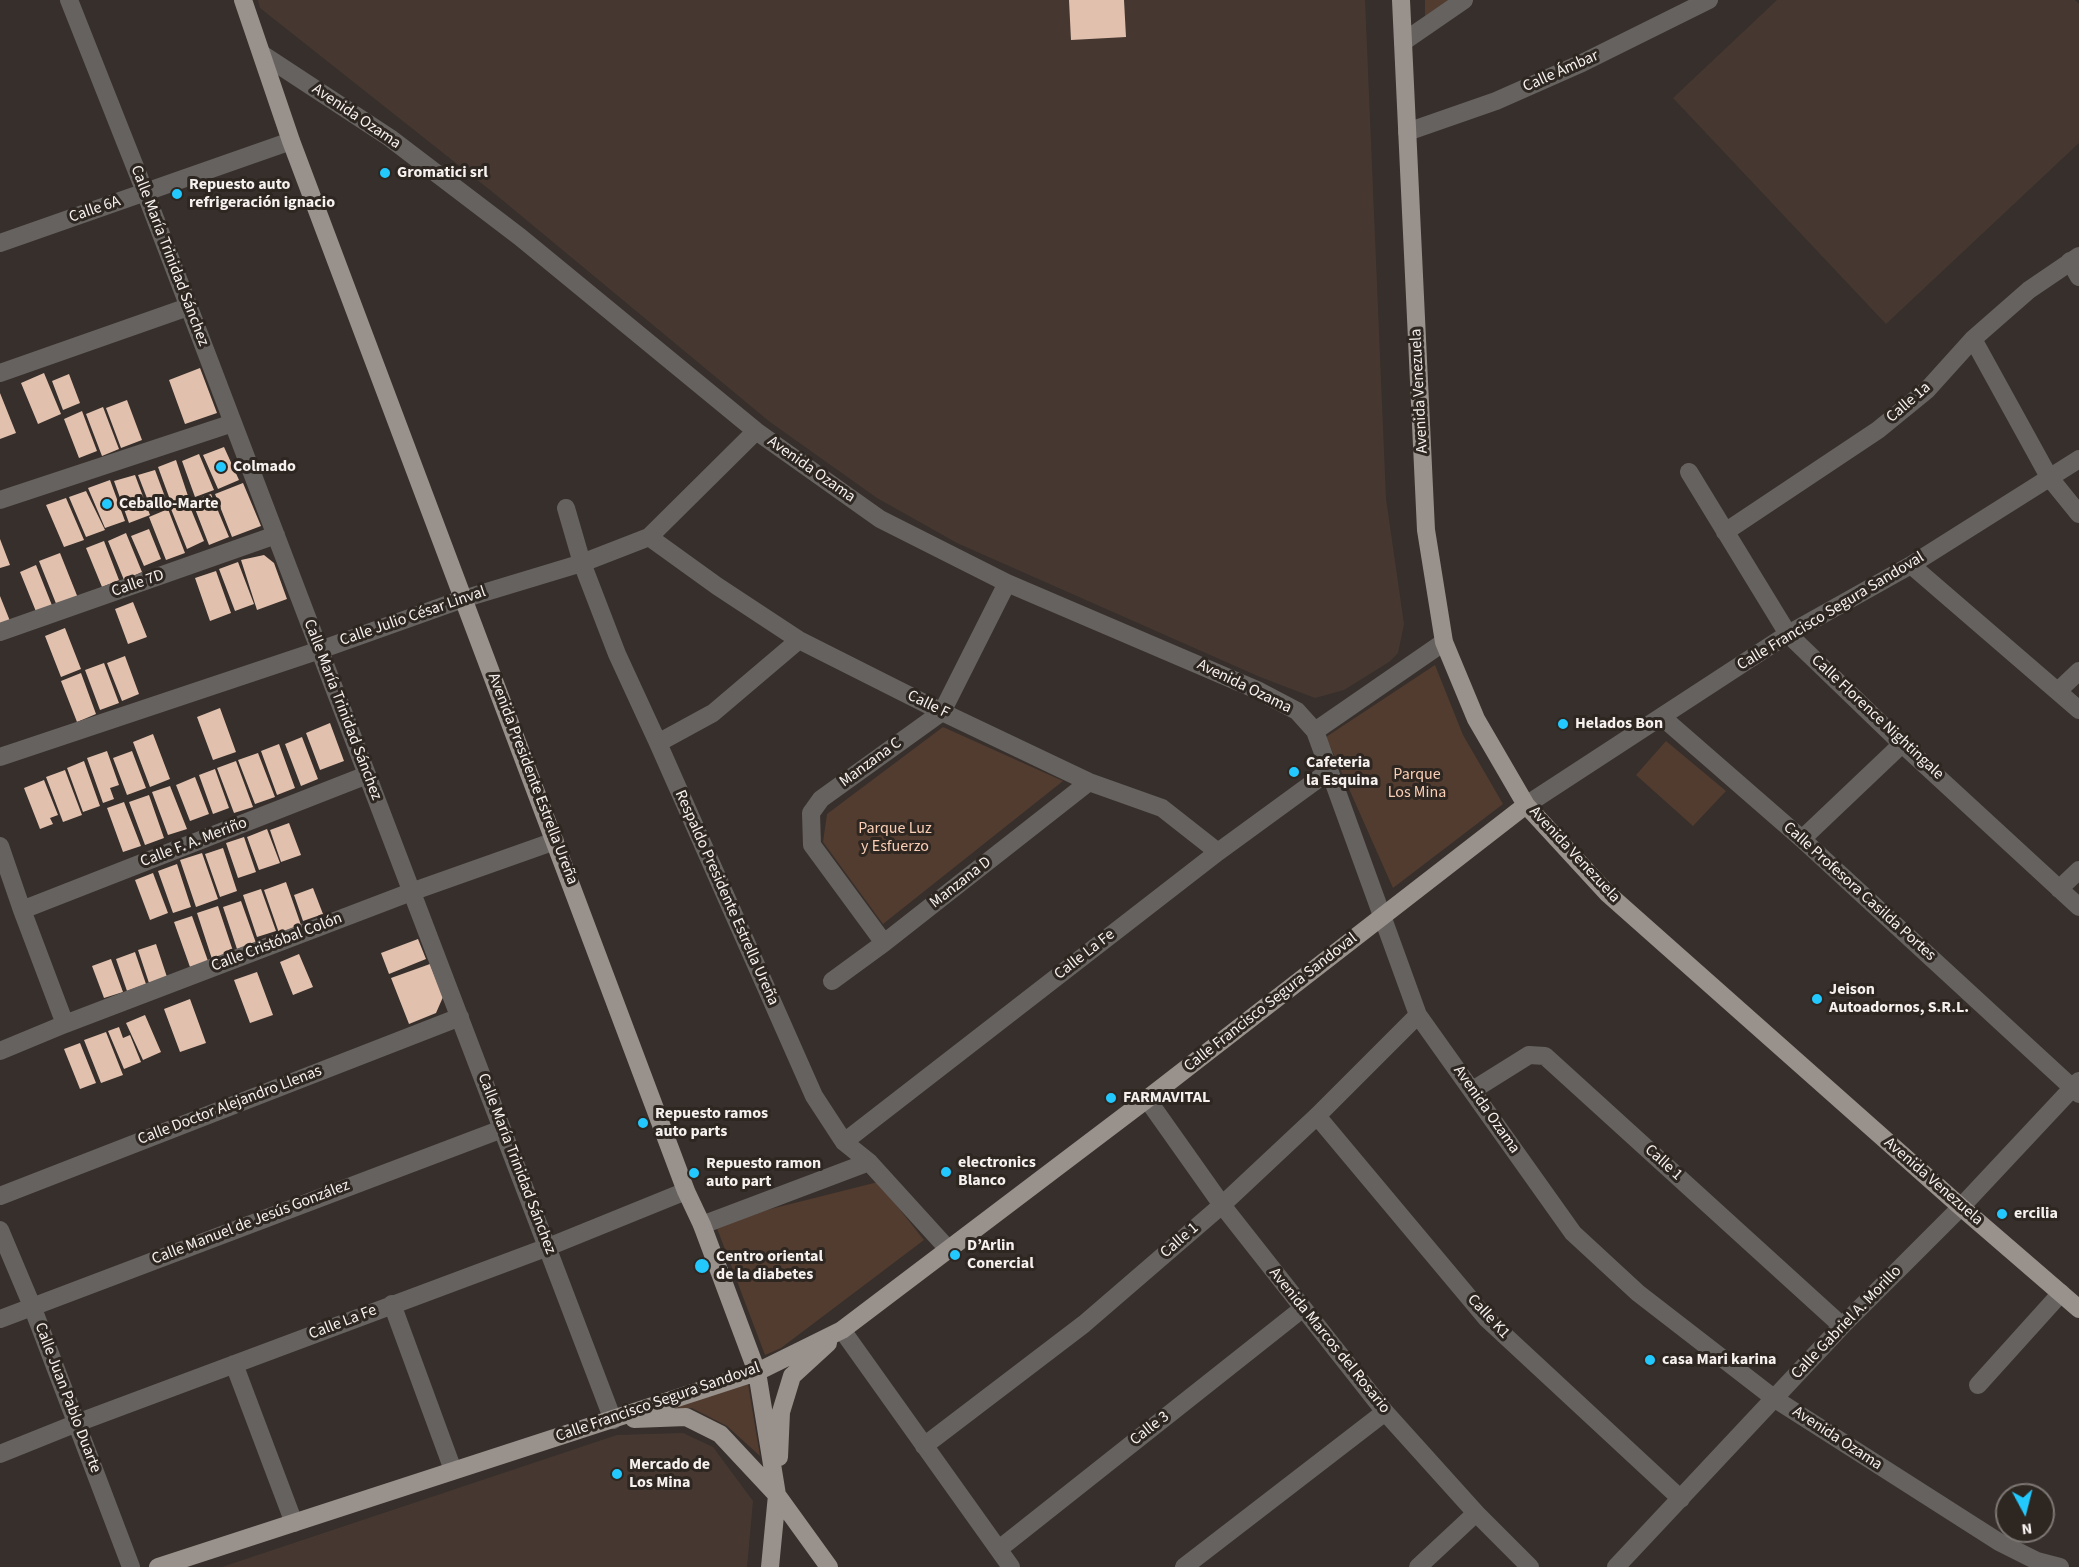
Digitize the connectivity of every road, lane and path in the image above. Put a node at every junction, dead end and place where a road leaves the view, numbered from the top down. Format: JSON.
{"nodes":[{"id":1,"x":69,"y":0,"type":"edge"},
{"id":2,"x":243,"y":0,"type":"edge"},
{"id":3,"x":1401,"y":0,"type":"edge"},
{"id":4,"x":1464,"y":0,"type":"edge"},
{"id":5,"x":1704,"y":1,"type":"edge"},
{"id":6,"x":1403,"y":42,"type":"junction"},
{"id":7,"x":262,"y":54,"type":"junction"},
{"id":8,"x":1407,"y":132,"type":"junction"},
{"id":9,"x":291,"y":141,"type":"junction"},
{"id":10,"x":145,"y":192,"type":"junction"},
{"id":11,"x":0,"y":243,"type":"edge"},
{"id":12,"x":2074,"y":258,"type":"edge"},
{"id":13,"x":2079,"y":277,"type":"edge"},
{"id":14,"x":188,"y":307,"type":"junction"},
{"id":15,"x":1974,"y":339,"type":"junction"},
{"id":16,"x":0,"y":373,"type":"edge"},
{"id":17,"x":233,"y":423,"type":"junction"},
{"id":18,"x":756,"y":430,"type":"junction"},
{"id":19,"x":2079,"y":459,"type":"edge"},
{"id":20,"x":1689,"y":472,"type":"dead end"},
{"id":21,"x":2049,"y":477,"type":"junction"},
{"id":22,"x":0,"y":500,"type":"edge"},
{"id":23,"x":566,"y":508,"type":"dead end"},
{"id":24,"x":2079,"y":514,"type":"edge"},
{"id":25,"x":1725,"y":532,"type":"junction"},
{"id":26,"x":276,"y":535,"type":"junction"},
{"id":27,"x":649,"y":537,"type":"junction"},
{"id":28,"x":582,"y":563,"type":"junction"},
{"id":29,"x":1911,"y":565,"type":"junction"},
{"id":30,"x":1007,"y":583,"type":"junction"},
{"id":31,"x":463,"y":599,"type":"junction"},
{"id":32,"x":0,"y":632,"type":"edge"},
{"id":33,"x":1788,"y":634,"type":"junction"},
{"id":34,"x":799,"y":640,"type":"junction"},
{"id":35,"x":1444,"y":642,"type":"junction"},
{"id":36,"x":320,"y":650,"type":"junction"},
{"id":37,"x":2079,"y":671,"type":"edge"},
{"id":38,"x":2058,"y":691,"type":"junction"},
{"id":39,"x":2079,"y":710,"type":"edge"},
{"id":40,"x":942,"y":712,"type":"junction"},
{"id":41,"x":1662,"y":717,"type":"junction"},
{"id":42,"x":1315,"y":731,"type":"junction"},
{"id":43,"x":658,"y":743,"type":"junction"},
{"id":44,"x":1902,"y":744,"type":"junction"},
{"id":45,"x":0,"y":757,"type":"edge"},
{"id":46,"x":1329,"y":771,"type":"junction"},
{"id":47,"x":367,"y":775,"type":"junction"},
{"id":48,"x":1089,"y":782,"type":"junction"},
{"id":49,"x":1526,"y":805,"type":"junction"},
{"id":50,"x":1802,"y":839,"type":"junction"},
{"id":51,"x":555,"y":841,"type":"junction"},
{"id":52,"x":0,"y":846,"type":"edge"},
{"id":53,"x":1218,"y":852,"type":"junction"},
{"id":54,"x":2079,"y":870,"type":"edge"},
{"id":55,"x":2059,"y":889,"type":"junction"},
{"id":56,"x":411,"y":892,"type":"junction"},
{"id":57,"x":2079,"y":907,"type":"edge"},
{"id":58,"x":22,"y":910,"type":"junction"},
{"id":59,"x":1382,"y":917,"type":"junction"},
{"id":60,"x":885,"y":944,"type":"junction"},
{"id":61,"x":832,"y":981,"type":"dead end"},
{"id":62,"x":1418,"y":1016,"type":"junction"},
{"id":63,"x":460,"y":1017,"type":"junction"},
{"id":64,"x":65,"y":1024,"type":"junction"},
{"id":65,"x":0,"y":1051,"type":"edge"},
{"id":66,"x":2077,"y":1088,"type":"edge"},
{"id":67,"x":1473,"y":1090,"type":"junction"},
{"id":68,"x":1147,"y":1099,"type":"junction"},
{"id":69,"x":1317,"y":1116,"type":"junction"},
{"id":70,"x":502,"y":1129,"type":"junction"},
{"id":71,"x":844,"y":1142,"type":"junction"},
{"id":72,"x":869,"y":1162,"type":"junction"},
{"id":73,"x":686,"y":1191,"type":"junction"},
{"id":74,"x":0,"y":1196,"type":"edge"},
{"id":75,"x":1222,"y":1205,"type":"junction"},
{"id":76,"x":1961,"y":1207,"type":"junction"},
{"id":77,"x":702,"y":1225,"type":"junction"},
{"id":78,"x":0,"y":1230,"type":"edge"},
{"id":79,"x":548,"y":1247,"type":"junction"},
{"id":80,"x":949,"y":1250,"type":"junction"},
{"id":81,"x":2061,"y":1293,"type":"junction"},
{"id":82,"x":392,"y":1304,"type":"junction"},
{"id":83,"x":32,"y":1306,"type":"junction"},
{"id":84,"x":2078,"y":1306,"type":"edge"},
{"id":85,"x":1302,"y":1309,"type":"junction"},
{"id":86,"x":0,"y":1319,"type":"edge"},
{"id":87,"x":1842,"y":1326,"type":"junction"},
{"id":88,"x":842,"y":1330,"type":"junction"},
{"id":89,"x":234,"y":1364,"type":"junction"},
{"id":90,"x":757,"y":1372,"type":"junction"},
{"id":91,"x":1977,"y":1385,"type":"dead end"},
{"id":92,"x":1775,"y":1399,"type":"junction"},
{"id":93,"x":1385,"y":1412,"type":"junction"},
{"id":94,"x":613,"y":1420,"type":"junction"},
{"id":95,"x":77,"y":1423,"type":"junction"},
{"id":96,"x":924,"y":1446,"type":"junction"},
{"id":97,"x":0,"y":1454,"type":"edge"},
{"id":98,"x":453,"y":1470,"type":"junction"},
{"id":99,"x":777,"y":1495,"type":"junction"},
{"id":100,"x":1681,"y":1498,"type":"junction"},
{"id":101,"x":1476,"y":1513,"type":"junction"},
{"id":102,"x":294,"y":1523,"type":"junction"},
{"id":103,"x":999,"y":1549,"type":"junction"},
{"id":104,"x":2037,"y":1564,"type":"edge"},
{"id":105,"x":131,"y":1567,"type":"edge"},
{"id":106,"x":158,"y":1567,"type":"edge"},
{"id":107,"x":770,"y":1567,"type":"edge"},
{"id":108,"x":829,"y":1567,"type":"edge"},
{"id":109,"x":1011,"y":1567,"type":"edge"},
{"id":110,"x":1184,"y":1567,"type":"edge"},
{"id":111,"x":1418,"y":1567,"type":"edge"},
{"id":112,"x":1530,"y":1567,"type":"edge"},
{"id":113,"x":1616,"y":1567,"type":"edge"},
{"id":114,"x":2060,"y":1567,"type":"edge"}],
"edges":[{"from":1,"to":10,"type":"street","name":"Calle María Trinidad Sánchez"},
{"from":2,"to":7,"type":"main road","name":"Avenida Presidente Estrella Ureña"},
{"from":3,"to":6,"type":"main road","name":"Avenida Venezuela"},
{"from":4,"to":6,"type":"street"},
{"from":5,"to":8,"type":"street","name":"Calle Ámbar"},
{"from":6,"to":8,"type":"main road","name":"Avenida Venezuela"},
{"from":7,"to":9,"type":"main road","name":"Avenida Presidente Estrella Ureña"},
{"from":7,"to":18,"type":"street","name":"Avenida Ozama"},
{"from":8,"to":35,"type":"main road","name":"Avenida Venezuela"},
{"from":9,"to":10,"type":"street","name":"Calle 6A"},
{"from":9,"to":31,"type":"main road","name":"Avenida Presidente Estrella Ureña"},
{"from":10,"to":11,"type":"street","name":"Calle 6A"},
{"from":10,"to":14,"type":"street","name":"Calle María Trinidad Sánchez"},
{"from":12,"to":13,"type":"street"},
{"from":12,"to":15,"type":"street","name":"Calle 1a"},
{"from":14,"to":16,"type":"street"},
{"from":14,"to":17,"type":"street","name":"Calle María Trinidad Sánchez"},
{"from":15,"to":21,"type":"street"},
{"from":15,"to":25,"type":"street","name":"Calle 1a"},
{"from":17,"to":22,"type":"street"},
{"from":17,"to":26,"type":"street","name":"Calle María Trinidad Sánchez"},
{"from":18,"to":27,"type":"street","name":"Calle Julio César Linval"},
{"from":18,"to":30,"type":"street","name":"Avenida Ozama"},
{"from":19,"to":21,"type":"street","name":"Calle Francisco Segura Sandoval"},
{"from":20,"to":25,"type":"street","name":"Calle Florence Nightingale"},
{"from":21,"to":24,"type":"street"},
{"from":21,"to":29,"type":"street","name":"Calle Francisco Segura Sandoval"},
{"from":23,"to":28,"type":"street","name":"Respaldo Presidente Estrella Ureña"},
{"from":25,"to":33,"type":"street","name":"Calle Florence Nightingale"},
{"from":26,"to":32,"type":"street","name":"Calle 7D"},
{"from":26,"to":36,"type":"street","name":"Calle María Trinidad Sánchez"},
{"from":27,"to":28,"type":"street","name":"Calle Julio César Linval"},
{"from":27,"to":34,"type":"street","name":"Calle F"},
{"from":28,"to":31,"type":"street","name":"Calle Julio César Linval"},
{"from":28,"to":43,"type":"street","name":"Respaldo Presidente Estrella Ureña"},
{"from":29,"to":33,"type":"street","name":"Calle Francisco Segura Sandoval"},
{"from":29,"to":38,"type":"street"},
{"from":30,"to":40,"type":"street","name":"Manzana C"},
{"from":30,"to":42,"type":"street","name":"Avenida Ozama"},
{"from":31,"to":36,"type":"street","name":"Calle Julio César Linval"},
{"from":31,"to":51,"type":"main road","name":"Avenida Presidente Estrella Ureña"},
{"from":33,"to":41,"type":"street","name":"Calle Francisco Segura Sandoval"},
{"from":33,"to":44,"type":"street","name":"Calle Florence Nightingale"},
{"from":34,"to":40,"type":"street","name":"Calle F"},
{"from":34,"to":43,"type":"street"},
{"from":35,"to":42,"type":"street"},
{"from":35,"to":49,"type":"main road","name":"Avenida Venezuela"},
{"from":36,"to":45,"type":"street","name":"Calle Julio César Linval"},
{"from":36,"to":47,"type":"street","name":"Calle María Trinidad Sánchez"},
{"from":37,"to":38,"type":"street"},
{"from":38,"to":39,"type":"street"},
{"from":40,"to":48,"type":"street","name":"Calle F"},
{"from":40,"to":60,"type":"street","name":"Manzana C"},
{"from":41,"to":49,"type":"street","name":"Calle Francisco Segura Sandoval"},
{"from":41,"to":50,"type":"street","name":"Calle Profesora Casilda Portes"},
{"from":42,"to":46,"type":"street","name":"Avenida Ozama"},
{"from":43,"to":71,"type":"street","name":"Respaldo Presidente Estrella Ureña"},
{"from":44,"to":50,"type":"street"},
{"from":44,"to":55,"type":"street","name":"Calle Florence Nightingale"},
{"from":46,"to":53,"type":"street","name":"Calle La Fe"},
{"from":46,"to":59,"type":"street","name":"Avenida Ozama"},
{"from":47,"to":56,"type":"street","name":"Calle María Trinidad Sánchez"},
{"from":47,"to":58,"type":"street","name":"Calle F. A. Meriño"},
{"from":48,"to":53,"type":"street","name":"Calle F"},
{"from":48,"to":60,"type":"street","name":"Manzana D"},
{"from":49,"to":59,"type":"main road","name":"Calle Francisco Segura Sandoval"},
{"from":49,"to":76,"type":"main road","name":"Avenida Venezuela"},
{"from":50,"to":66,"type":"street","name":"Calle Profesora Casilda Portes"},
{"from":51,"to":56,"type":"street","name":"Calle Cristóbal Colón"},
{"from":51,"to":73,"type":"main road","name":"Avenida Presidente Estrella Ureña"},
{"from":52,"to":58,"type":"street"},
{"from":53,"to":71,"type":"street","name":"Calle La Fe"},
{"from":54,"to":55,"type":"street"},
{"from":55,"to":57,"type":"street","name":"Calle Florence Nightingale"},
{"from":56,"to":63,"type":"street","name":"Calle María Trinidad Sánchez"},
{"from":56,"to":64,"type":"street","name":"Calle Cristóbal Colón"},
{"from":58,"to":64,"type":"street"},
{"from":59,"to":62,"type":"street","name":"Avenida Ozama"},
{"from":59,"to":68,"type":"main road","name":"Calle Francisco Segura Sandoval"},
{"from":60,"to":61,"type":"street","name":"Manzana D"},
{"from":62,"to":67,"type":"street","name":"Avenida Ozama"},
{"from":62,"to":69,"type":"street","name":"Calle 1"},
{"from":63,"to":70,"type":"street","name":"Calle María Trinidad Sánchez"},
{"from":63,"to":74,"type":"street","name":"Calle Doctor Alejandro Llenas"},
{"from":64,"to":65,"type":"street","name":"Calle Cristóbal Colón"},
{"from":66,"to":76,"type":"street","name":"Calle Gabriel A. Morillo"},
{"from":67,"to":87,"type":"street","name":"Calle 1"},
{"from":67,"to":92,"type":"street","name":"Avenida Ozama"},
{"from":68,"to":75,"type":"street","name":"Avenida Marcos del Rosario"},
{"from":68,"to":80,"type":"main road","name":"Calle Francisco Segura Sandoval"},
{"from":69,"to":75,"type":"street","name":"Calle 1"},
{"from":69,"to":100,"type":"street","name":"Calle K1"},
{"from":70,"to":79,"type":"street","name":"Calle María Trinidad Sánchez"},
{"from":70,"to":83,"type":"street","name":"Calle Manuel de Jesús González"},
{"from":71,"to":72,"type":"street","name":"Respaldo Presidente Estrella Ureña"},
{"from":72,"to":77,"type":"street"},
{"from":72,"to":80,"type":"street","name":"Respaldo Presidente Estrella Ureña"},
{"from":73,"to":77,"type":"main road","name":"Avenida Presidente Estrella Ureña"},
{"from":73,"to":79,"type":"street","name":"Calle La Fe"},
{"from":75,"to":85,"type":"street","name":"Avenida Marcos del Rosario"},
{"from":75,"to":96,"type":"street","name":"Calle 1"},
{"from":76,"to":81,"type":"main road","name":"Avenida Venezuela"},
{"from":76,"to":87,"type":"street","name":"Calle Gabriel A. Morillo"},
{"from":77,"to":90,"type":"main road","name":"Avenida Presidente Estrella Ureña"},
{"from":78,"to":83,"type":"street","name":"Calle Juan Pablo Duarte"},
{"from":79,"to":82,"type":"street","name":"Calle La Fe"},
{"from":79,"to":94,"type":"street","name":"Calle María Trinidad Sánchez"},
{"from":80,"to":88,"type":"main road","name":"Calle Francisco Segura Sandoval"},
{"from":81,"to":84,"type":"main road","name":"Avenida Venezuela"},
{"from":81,"to":91,"type":"street"},
{"from":82,"to":89,"type":"street","name":"Calle La Fe"},
{"from":82,"to":98,"type":"street"},
{"from":83,"to":86,"type":"street","name":"Calle Manuel de Jesús González"},
{"from":83,"to":95,"type":"street","name":"Calle Juan Pablo Duarte"},
{"from":85,"to":93,"type":"street","name":"Avenida Marcos del Rosario"},
{"from":85,"to":103,"type":"street","name":"Calle 3"},
{"from":87,"to":92,"type":"street","name":"Calle Gabriel A. Morillo"},
{"from":88,"to":90,"type":"main road","name":"Calle Francisco Segura Sandoval"},
{"from":88,"to":96,"type":"street"},
{"from":88,"to":99,"type":"main road"},
{"from":89,"to":95,"type":"street","name":"Calle La Fe"},
{"from":89,"to":102,"type":"street"},
{"from":90,"to":94,"type":"main road","name":"Calle Francisco Segura Sandoval"},
{"from":90,"to":99,"type":"main road","name":"Avenida Presidente Estrella Ureña"},
{"from":92,"to":100,"type":"street","name":"Calle Gabriel A. Morillo"},
{"from":92,"to":104,"type":"street","name":"Avenida Ozama"},
{"from":93,"to":101,"type":"street","name":"Avenida Marcos del Rosario"},
{"from":93,"to":110,"type":"street"},
{"from":94,"to":98,"type":"main road","name":"Calle Francisco Segura Sandoval"},
{"from":94,"to":99,"type":"main road"},
{"from":95,"to":97,"type":"street","name":"Calle La Fe"},
{"from":95,"to":105,"type":"street","name":"Calle Juan Pablo Duarte"},
{"from":96,"to":103,"type":"street"},
{"from":98,"to":102,"type":"main road","name":"Calle Francisco Segura Sandoval"},
{"from":99,"to":107,"type":"main road","name":"Avenida Presidente Estrella Ureña"},
{"from":99,"to":108,"type":"main road"},
{"from":100,"to":113,"type":"street","name":"Calle Gabriel A. Morillo"},
{"from":101,"to":111,"type":"street"},
{"from":101,"to":112,"type":"street","name":"Avenida Marcos del Rosario"},
{"from":102,"to":106,"type":"main road","name":"Calle Francisco Segura Sandoval"},
{"from":103,"to":109,"type":"street"},
{"from":104,"to":114,"type":"street","name":"Avenida Ozama"}]}
